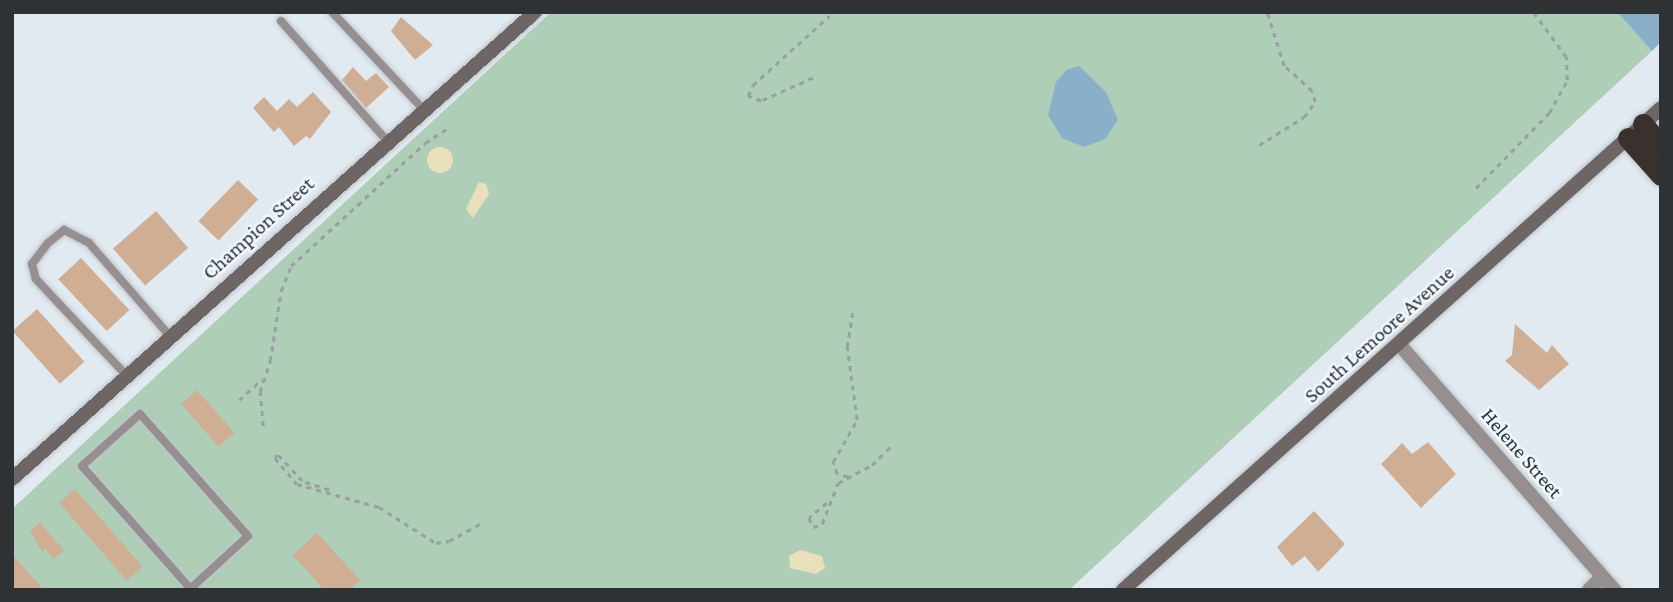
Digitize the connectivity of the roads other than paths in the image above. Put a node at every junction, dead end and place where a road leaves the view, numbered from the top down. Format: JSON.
{"nodes":[{"id":1,"x":332,"y":12,"type":"edge"},
{"id":2,"x":536,"y":12,"type":"edge"},
{"id":3,"x":281,"y":21,"type":"dead end"},
{"id":4,"x":1661,"y":108,"type":"edge"},
{"id":5,"x":424,"y":110,"type":"junction"},
{"id":6,"x":1635,"y":131,"type":"junction"},
{"id":7,"x":387,"y":141,"type":"junction"},
{"id":8,"x":1661,"y":146,"type":"edge"},
{"id":9,"x":1661,"y":175,"type":"edge"},
{"id":10,"x":170,"y":335,"type":"junction"},
{"id":11,"x":1399,"y":344,"type":"junction"},
{"id":12,"x":126,"y":375,"type":"junction"},
{"id":13,"x":12,"y":479,"type":"edge"},
{"id":14,"x":1602,"y":577,"type":"junction"},
{"id":15,"x":190,"y":589,"type":"edge"},
{"id":16,"x":1123,"y":590,"type":"edge"},
{"id":17,"x":1589,"y":590,"type":"edge"},
{"id":18,"x":1614,"y":590,"type":"edge"}],
"edges":[{"from":1,"to":5,"type":"lane"},
{"from":2,"to":5,"type":"street","name":"Champion Street"},
{"from":3,"to":7,"type":"lane"},
{"from":4,"to":6,"type":"street","name":"South Lemoore Avenue"},
{"from":5,"to":7,"type":"street","name":"Champion Street"},
{"from":6,"to":8,"type":"highway"},
{"from":6,"to":9,"type":"highway"},
{"from":6,"to":11,"type":"street","name":"South Lemoore Avenue"},
{"from":7,"to":10,"type":"street","name":"Champion Street"},
{"from":10,"to":12,"type":"street","name":"Champion Street"},
{"from":10,"to":12,"type":"lane"},
{"from":11,"to":14,"type":"street","name":"Helene Street"},
{"from":11,"to":16,"type":"street","name":"South Lemoore Avenue"},
{"from":12,"to":13,"type":"street","name":"Champion Street"},
{"from":14,"to":17,"type":"street"},
{"from":14,"to":18,"type":"street","name":"Helene Street"},
{"from":15,"to":15,"type":"lane"}]}
